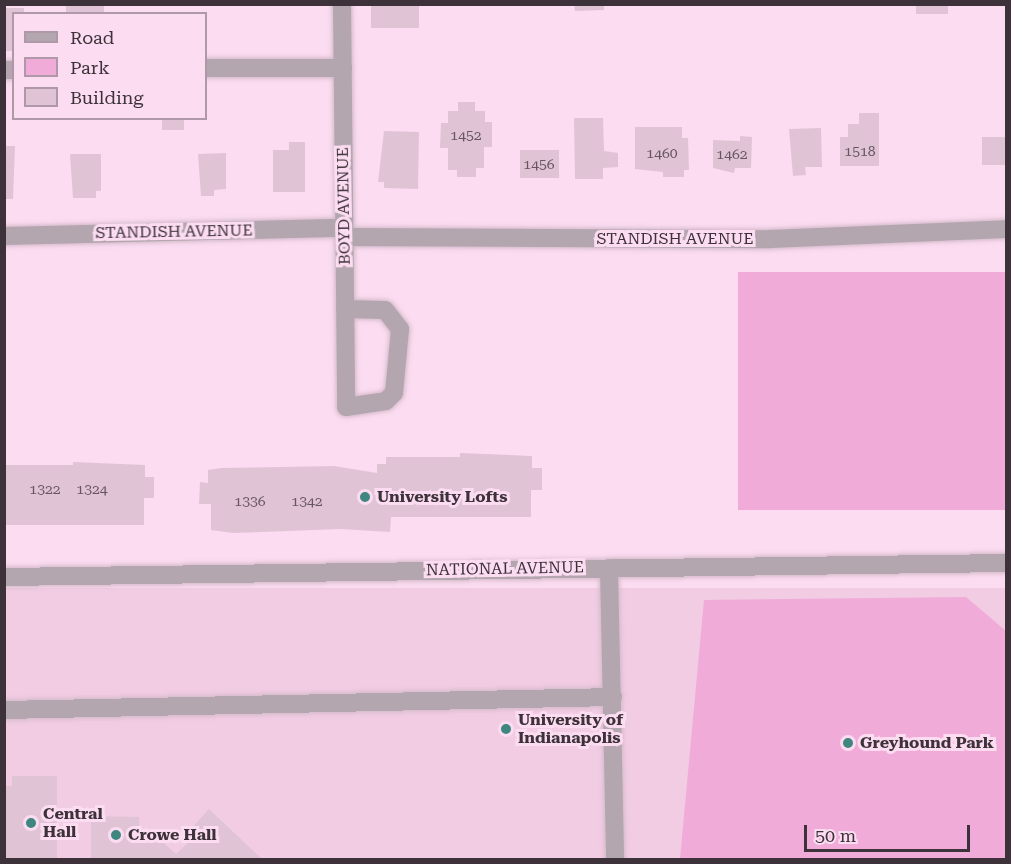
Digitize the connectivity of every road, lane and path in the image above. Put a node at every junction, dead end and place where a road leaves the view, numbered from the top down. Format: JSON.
{"nodes":[{"id":1,"x":342,"y":4,"type":"edge"},
{"id":2,"x":207,"y":68,"type":"edge"},
{"id":3,"x":343,"y":68,"type":"junction"},
{"id":4,"x":1006,"y":229,"type":"edge"},
{"id":5,"x":343,"y":232,"type":"junction"},
{"id":6,"x":4,"y":236,"type":"edge"},
{"id":7,"x":345,"y":309,"type":"junction"},
{"id":8,"x":1006,"y":563,"type":"edge"},
{"id":9,"x":609,"y":568,"type":"junction"},
{"id":10,"x":4,"y":577,"type":"edge"},
{"id":11,"x":613,"y":698,"type":"junction"},
{"id":12,"x":4,"y":710,"type":"edge"},
{"id":13,"x":615,"y":860,"type":"edge"}],
"edges":[{"from":1,"to":3,"type":"street","name":"BOYD AVENUE"},
{"from":2,"to":3,"type":"street"},
{"from":3,"to":5,"type":"street","name":"BOYD AVENUE"},
{"from":4,"to":5,"type":"street","name":"STANDISH AVENUE"},
{"from":5,"to":6,"type":"street","name":"STANDISH AVENUE"},
{"from":5,"to":7,"type":"street","name":"BOYD AVENUE"},
{"from":7,"to":7,"type":"street","name":"BOYD AVENUE"},
{"from":8,"to":9,"type":"street","name":"NATIONAL AVENUE"},
{"from":9,"to":10,"type":"street","name":"NATIONAL AVENUE"},
{"from":9,"to":11,"type":"street"},
{"from":11,"to":12,"type":"street"},
{"from":11,"to":13,"type":"street"}]}
